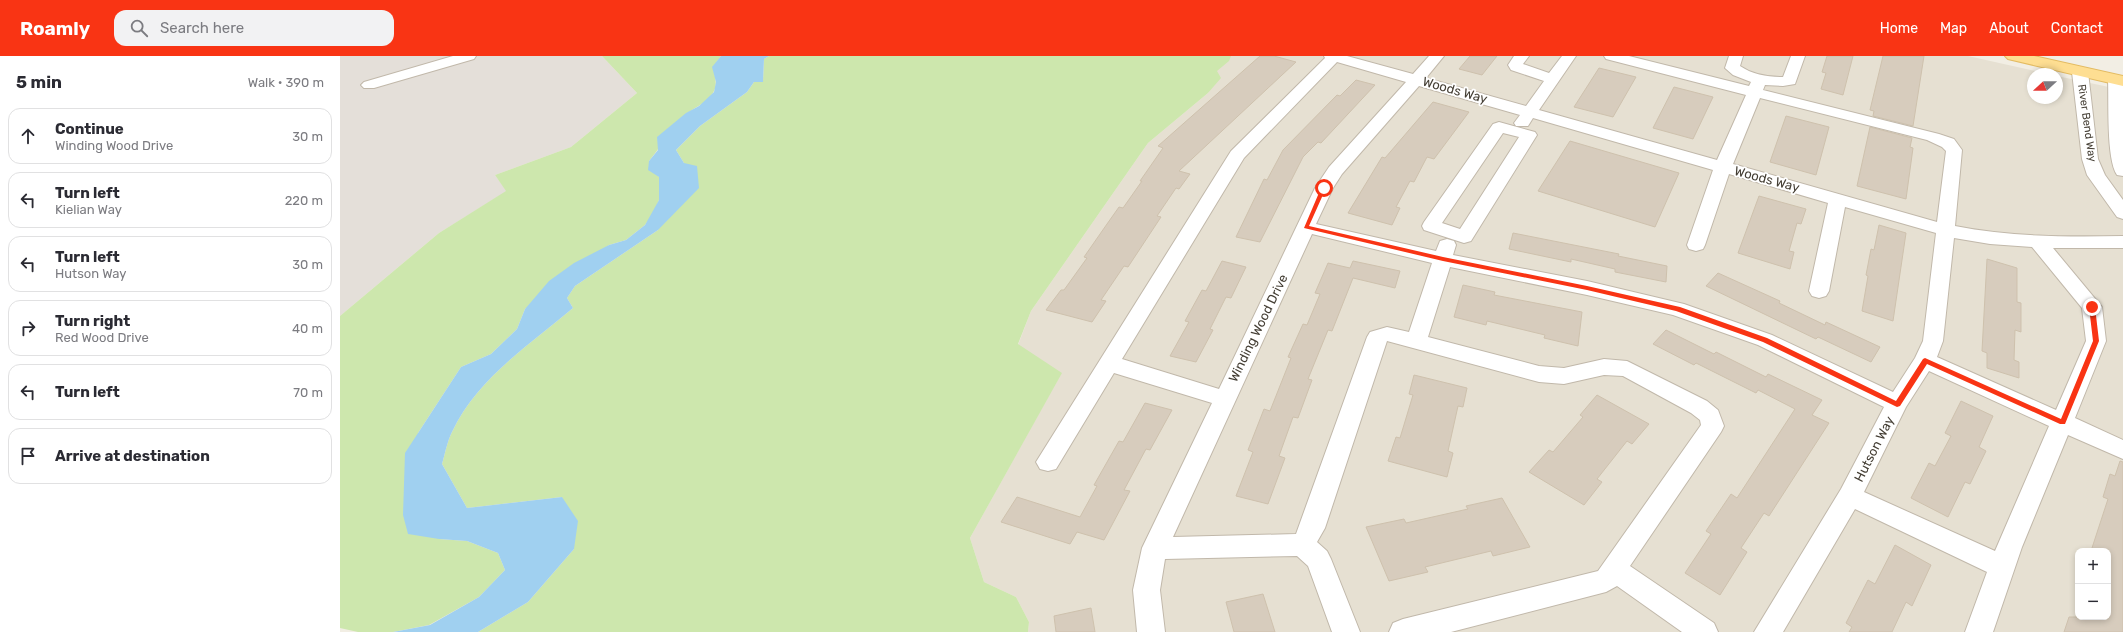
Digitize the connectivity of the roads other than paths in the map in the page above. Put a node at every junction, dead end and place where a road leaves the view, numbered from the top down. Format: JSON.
{"nodes":[{"id":1,"x":469,"y":56,"type":"edge"},
{"id":2,"x":1332,"y":56,"type":"edge"},
{"id":3,"x":1437,"y":56,"type":"edge"},
{"id":4,"x":1522,"y":56,"type":"edge"},
{"id":5,"x":1569,"y":56,"type":"edge"},
{"id":6,"x":1611,"y":56,"type":"edge"},
{"id":7,"x":1736,"y":56,"type":"edge"},
{"id":8,"x":1798,"y":56,"type":"edge"},
{"id":9,"x":2021,"y":57,"type":"edge"},
{"id":10,"x":2080,"y":72,"type":"junction"},
{"id":11,"x":1416,"y":79,"type":"junction"},
{"id":12,"x":1552,"y":79,"type":"junction"},
{"id":13,"x":2120,"y":80,"type":"edge"},
{"id":14,"x":368,"y":85,"type":"dead end"},
{"id":15,"x":1757,"y":86,"type":"junction"},
{"id":16,"x":1530,"y":112,"type":"junction"},
{"id":17,"x":1516,"y":131,"type":"junction"},
{"id":18,"x":2121,"y":150,"type":"edge"},
{"id":19,"x":1723,"y":167,"type":"junction"},
{"id":20,"x":2123,"y":171,"type":"edge"},
{"id":21,"x":1838,"y":199,"type":"junction"},
{"id":22,"x":2123,"y":213,"type":"edge"},
{"id":23,"x":1306,"y":227,"type":"junction"},
{"id":24,"x":1945,"y":230,"type":"junction"},
{"id":25,"x":1450,"y":233,"type":"junction"},
{"id":26,"x":2123,"y":242,"type":"edge"},
{"id":27,"x":2038,"y":243,"type":"junction"},
{"id":28,"x":1696,"y":245,"type":"dead end"},
{"id":29,"x":1443,"y":259,"type":"junction"},
{"id":30,"x":1820,"y":291,"type":"dead end"},
{"id":31,"x":1416,"y":342,"type":"junction"},
{"id":32,"x":1925,"y":360,"type":"junction"},
{"id":33,"x":1109,"y":363,"type":"junction"},
{"id":34,"x":1224,"y":399,"type":"junction"},
{"id":35,"x":1897,"y":404,"type":"junction"},
{"id":36,"x":2063,"y":422,"type":"junction"},
{"id":37,"x":2123,"y":450,"type":"edge"},
{"id":38,"x":1048,"y":462,"type":"dead end"},
{"id":39,"x":1850,"y":496,"type":"junction"},
{"id":40,"x":1303,"y":545,"type":"junction"},
{"id":41,"x":1155,"y":548,"type":"junction"},
{"id":42,"x":2003,"y":567,"type":"junction"},
{"id":43,"x":1613,"y":569,"type":"junction"},
{"id":44,"x":1151,"y":632,"type":"edge"},
{"id":45,"x":1346,"y":632,"type":"edge"},
{"id":46,"x":1403,"y":632,"type":"edge"},
{"id":47,"x":1704,"y":632,"type":"edge"},
{"id":48,"x":1768,"y":632,"type":"edge"},
{"id":49,"x":1979,"y":632,"type":"edge"}],
"edges":[{"from":1,"to":14,"type":"street"},
{"from":2,"to":11,"type":"street","name":"Woods Way"},
{"from":2,"to":33,"type":"street"},
{"from":3,"to":11,"type":"street","name":"Winding Wood Drive"},
{"from":4,"to":12,"type":"street"},
{"from":5,"to":12,"type":"street"},
{"from":6,"to":15,"type":"street"},
{"from":7,"to":15,"type":"street"},
{"from":8,"to":15,"type":"street"},
{"from":9,"to":10,"type":"main road"},
{"from":10,"to":13,"type":"main road"},
{"from":10,"to":22,"type":"street","name":"River Bend Way"},
{"from":11,"to":16,"type":"street","name":"Woods Way"},
{"from":11,"to":23,"type":"street","name":"Winding Wood Drive"},
{"from":12,"to":16,"type":"street"},
{"from":13,"to":18,"type":"street"},
{"from":15,"to":19,"type":"street"},
{"from":15,"to":24,"type":"street","name":"Hutson Way"},
{"from":16,"to":17,"type":"street"},
{"from":16,"to":19,"type":"street","name":"Woods Way"},
{"from":17,"to":25,"type":"street"},
{"from":17,"to":25,"type":"street"},
{"from":18,"to":20,"type":"street"},
{"from":19,"to":21,"type":"street","name":"Woods Way"},
{"from":19,"to":28,"type":"street"},
{"from":21,"to":24,"type":"street","name":"Woods Way"},
{"from":21,"to":30,"type":"street"},
{"from":23,"to":29,"type":"street"},
{"from":23,"to":34,"type":"street","name":"Winding Wood Drive"},
{"from":24,"to":27,"type":"street","name":"Woods Way"},
{"from":24,"to":32,"type":"street","name":"Hutson Way"},
{"from":25,"to":29,"type":"street"},
{"from":26,"to":27,"type":"street","name":"Woods Way"},
{"from":27,"to":36,"type":"street"},
{"from":29,"to":31,"type":"street"},
{"from":29,"to":35,"type":"street"},
{"from":31,"to":40,"type":"street"},
{"from":31,"to":43,"type":"street"},
{"from":32,"to":35,"type":"street","name":"Hutson Way"},
{"from":32,"to":36,"type":"street"},
{"from":33,"to":34,"type":"street"},
{"from":33,"to":38,"type":"street"},
{"from":34,"to":41,"type":"street","name":"Winding Wood Drive"},
{"from":35,"to":39,"type":"street","name":"Hutson Way"},
{"from":36,"to":37,"type":"street"},
{"from":36,"to":42,"type":"street"},
{"from":39,"to":42,"type":"street"},
{"from":39,"to":48,"type":"street","name":"Hutson Way"},
{"from":40,"to":41,"type":"street"},
{"from":40,"to":45,"type":"street"},
{"from":41,"to":44,"type":"street","name":"Winding Wood Drive"},
{"from":42,"to":49,"type":"street"},
{"from":43,"to":46,"type":"street"},
{"from":43,"to":47,"type":"street"}]}
